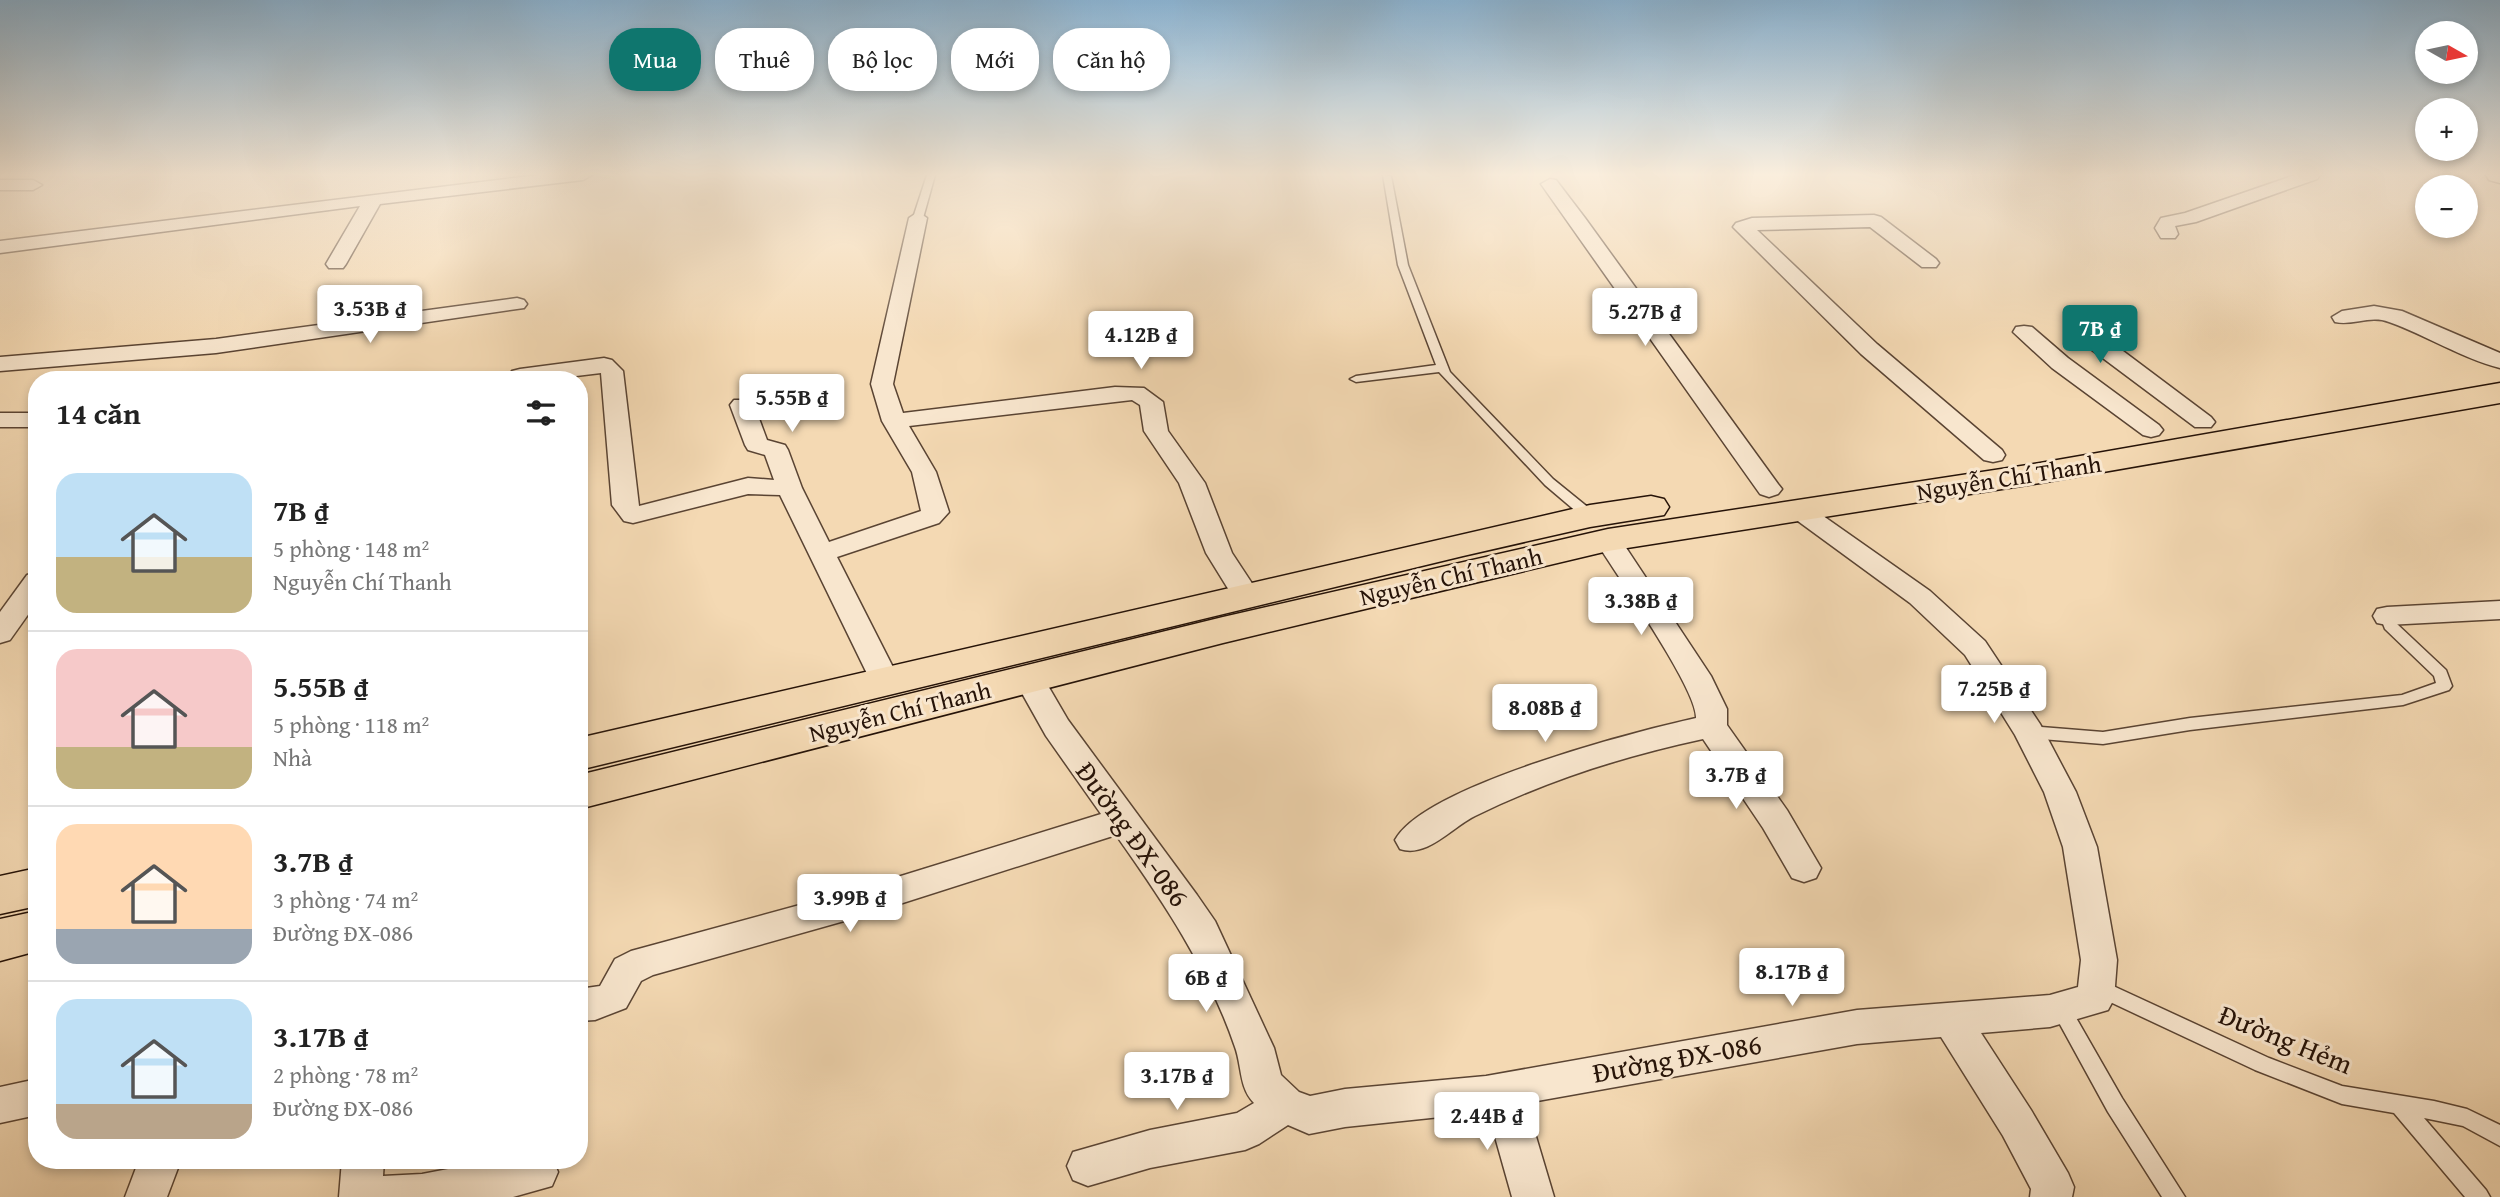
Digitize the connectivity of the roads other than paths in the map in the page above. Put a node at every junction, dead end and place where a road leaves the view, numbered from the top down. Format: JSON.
{"nodes":[{"id":1,"x":126,"y":231,"type":"edge"},
{"id":2,"x":355,"y":231,"type":"edge"},
{"id":3,"x":915,"y":231,"type":"edge"},
{"id":4,"x":1397,"y":231,"type":"edge"},
{"id":5,"x":1585,"y":231,"type":"edge"},
{"id":6,"x":1747,"y":231,"type":"edge"},
{"id":7,"x":1887,"y":231,"type":"edge"},
{"id":8,"x":2166,"y":231,"type":"edge"},
{"id":9,"x":2168,"y":234,"type":"dead end"},
{"id":10,"x":0,"y":247,"type":"edge"},
{"id":11,"x":1929,"y":263,"type":"dead end"},
{"id":12,"x":336,"y":264,"type":"dead end"},
{"id":13,"x":517,"y":304,"type":"dead end"},
{"id":14,"x":2343,"y":317,"type":"dead end"},
{"id":15,"x":2110,"y":325,"type":"dead end"},
{"id":16,"x":2024,"y":332,"type":"dead end"},
{"id":17,"x":2500,"y":361,"type":"edge"},
{"id":18,"x":0,"y":364,"type":"edge"},
{"id":19,"x":1443,"y":368,"type":"junction"},
{"id":20,"x":558,"y":371,"type":"edge"},
{"id":21,"x":2500,"y":373,"type":"edge"},
{"id":22,"x":1356,"y":379,"type":"dead end"},
{"id":23,"x":2500,"y":393,"type":"edge"},
{"id":24,"x":2422,"y":397,"type":"junction"},
{"id":25,"x":743,"y":405,"type":"dead end"},
{"id":26,"x":0,"y":420,"type":"edge"},
{"id":27,"x":28,"y":420,"type":"edge"},
{"id":28,"x":894,"y":421,"type":"junction"},
{"id":29,"x":2203,"y":422,"type":"junction"},
{"id":30,"x":2151,"y":430,"type":"junction"},
{"id":31,"x":1993,"y":455,"type":"junction"},
{"id":32,"x":789,"y":488,"type":"junction"},
{"id":33,"x":1769,"y":489,"type":"junction"},
{"id":34,"x":1800,"y":511,"type":"junction"},
{"id":35,"x":1599,"y":528,"type":"junction"},
{"id":36,"x":822,"y":553,"type":"junction"},
{"id":37,"x":28,"y":594,"type":"edge"},
{"id":38,"x":1245,"y":594,"type":"junction"},
{"id":39,"x":2500,"y":610,"type":"edge"},
{"id":40,"x":2388,"y":616,"type":"joint"},
{"id":41,"x":0,"y":633,"type":"edge"},
{"id":42,"x":1029,"y":679,"type":"junction"},
{"id":43,"x":886,"y":683,"type":"junction"},
{"id":44,"x":1711,"y":726,"type":"junction"},
{"id":45,"x":2029,"y":732,"type":"junction"},
{"id":46,"x":588,"y":752,"type":"edge"},
{"id":47,"x":588,"y":790,"type":"edge"},
{"id":48,"x":1123,"y":820,"type":"junction"},
{"id":49,"x":1412,"y":840,"type":"dead end"},
{"id":50,"x":1804,"y":869,"type":"dead end"},
{"id":51,"x":28,"y":889,"type":"edge"},
{"id":52,"x":0,"y":895,"type":"edge"},
{"id":53,"x":28,"y":933,"type":"edge"},
{"id":54,"x":0,"y":940,"type":"edge"},
{"id":55,"x":2097,"y":986,"type":"junction"},
{"id":56,"x":588,"y":1004,"type":"edge"},
{"id":57,"x":2060,"y":1008,"type":"junction"},
{"id":58,"x":1951,"y":1019,"type":"junction"},
{"id":59,"x":1502,"y":1089,"type":"junction"},
{"id":60,"x":28,"y":1099,"type":"edge"},
{"id":61,"x":0,"y":1105,"type":"edge"},
{"id":62,"x":1285,"y":1105,"type":"junction"},
{"id":63,"x":2401,"y":1106,"type":"junction"},
{"id":64,"x":2500,"y":1136,"type":"edge"},
{"id":65,"x":1088,"y":1166,"type":"dead end"},
{"id":66,"x":157,"y":1169,"type":"edge"},
{"id":67,"x":362,"y":1169,"type":"edge"},
{"id":68,"x":537,"y":1171,"type":"dead end"},
{"id":69,"x":146,"y":1197,"type":"edge"},
{"id":70,"x":1533,"y":1197,"type":"edge"},
{"id":71,"x":2051,"y":1197,"type":"edge"},
{"id":72,"x":2174,"y":1197,"type":"edge"},
{"id":73,"x":2479,"y":1197,"type":"edge"}],
"edges":[{"from":1,"to":10,"type":"street"},
{"from":2,"to":12,"type":"street"},
{"from":3,"to":28,"type":"street"},
{"from":4,"to":19,"type":"lane"},
{"from":5,"to":33,"type":"street"},
{"from":6,"to":31,"type":"street"},
{"from":7,"to":11,"type":"street"},
{"from":8,"to":9,"type":"street"},
{"from":13,"to":18,"type":"street"},
{"from":14,"to":17,"type":"street"},
{"from":15,"to":29,"type":"street"},
{"from":16,"to":30,"type":"street"},
{"from":19,"to":22,"type":"lane"},
{"from":19,"to":35,"type":"lane"},
{"from":20,"to":32,"type":"street"},
{"from":21,"to":24,"type":"main road","name":"Nguyễn Chí Thanh"},
{"from":23,"to":24,"type":"main road","name":"Nguyễn Chí Thanh"},
{"from":24,"to":29,"type":"main road","name":"Nguyễn Chí Thanh"},
{"from":24,"to":34,"type":"main road","name":"Nguyễn Chí Thanh"},
{"from":25,"to":32,"type":"street"},
{"from":26,"to":27,"type":"street"},
{"from":28,"to":36,"type":"street"},
{"from":28,"to":38,"type":"street"},
{"from":29,"to":30,"type":"main road","name":"Nguyễn Chí Thanh"},
{"from":30,"to":31,"type":"main road","name":"Nguyễn Chí Thanh"},
{"from":31,"to":33,"type":"main road","name":"Nguyễn Chí Thanh"},
{"from":32,"to":36,"type":"street"},
{"from":33,"to":35,"type":"main road","name":"Nguyễn Chí Thanh"},
{"from":34,"to":35,"type":"main road","name":"Nguyễn Chí Thanh"},
{"from":34,"to":45,"type":"street"},
{"from":35,"to":38,"type":"main road","name":"Nguyễn Chí Thanh"},
{"from":35,"to":42,"type":"main road","name":"Nguyễn Chí Thanh"},
{"from":35,"to":44,"type":"street"},
{"from":36,"to":43,"type":"street"},
{"from":37,"to":41,"type":"street"},
{"from":38,"to":43,"type":"main road","name":"Nguyễn Chí Thanh"},
{"from":39,"to":40,"type":"street"},
{"from":40,"to":45,"type":"lane"},
{"from":42,"to":47,"type":"main road","name":"Nguyễn Chí Thanh"},
{"from":42,"to":48,"type":"street","name":"Đường ĐX-086"},
{"from":43,"to":46,"type":"main road","name":"Nguyễn Chí Thanh"},
{"from":44,"to":49,"type":"street"},
{"from":44,"to":50,"type":"street"},
{"from":45,"to":55,"type":"street"},
{"from":48,"to":56,"type":"street"},
{"from":48,"to":62,"type":"street","name":"Đường ĐX-086"},
{"from":51,"to":52,"type":"main road"},
{"from":53,"to":54,"type":"main road"},
{"from":55,"to":57,"type":"street","name":"Đường ĐX-086"},
{"from":55,"to":63,"type":"lane","name":"Đường Hẻm"},
{"from":57,"to":58,"type":"street","name":"Đường ĐX-086"},
{"from":57,"to":72,"type":"lane"},
{"from":58,"to":59,"type":"street","name":"Đường ĐX-086"},
{"from":58,"to":71,"type":"street"},
{"from":59,"to":62,"type":"street","name":"Đường ĐX-086"},
{"from":59,"to":70,"type":"street"},
{"from":60,"to":61,"type":"street"},
{"from":62,"to":65,"type":"street"},
{"from":63,"to":64,"type":"lane","name":"Đường Hẻm"},
{"from":63,"to":73,"type":"lane"},
{"from":66,"to":69,"type":"street"},
{"from":67,"to":68,"type":"street"}]}
